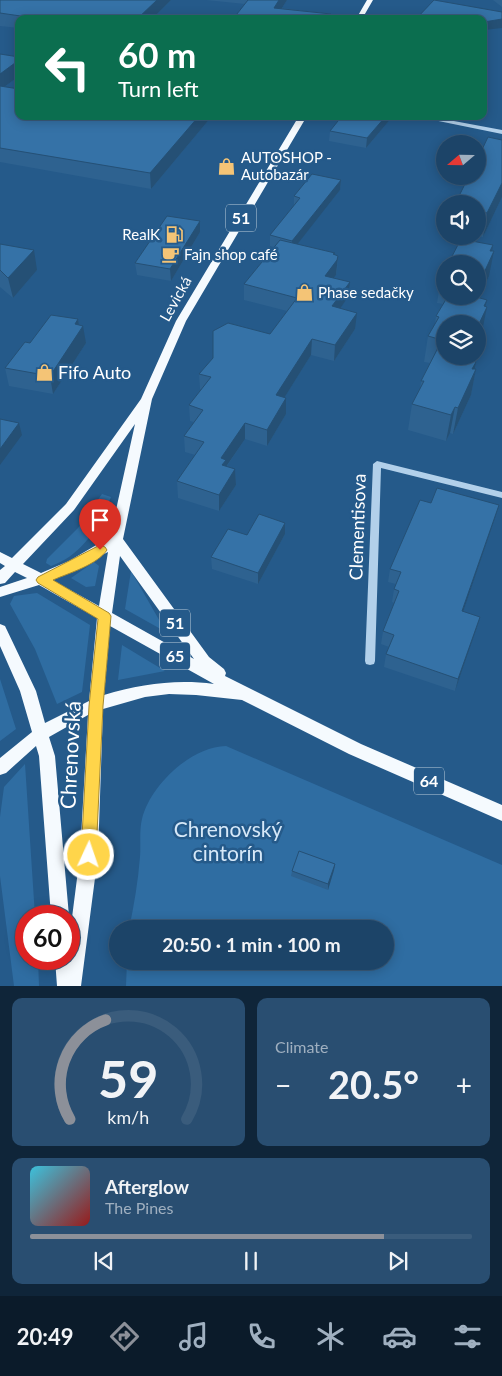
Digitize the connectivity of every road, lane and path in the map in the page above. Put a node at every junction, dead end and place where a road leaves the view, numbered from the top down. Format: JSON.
{"nodes":[{"id":1,"x":370,"y":0,"type":"edge"},
{"id":2,"x":361,"y":15,"type":"edge"},
{"id":3,"x":301,"y":120,"type":"edge"},
{"id":4,"x":438,"y":120,"type":"edge"},
{"id":5,"x":502,"y":132,"type":"edge"},
{"id":6,"x":146,"y":399,"type":"junction"},
{"id":7,"x":502,"y":495,"type":"edge"},
{"id":8,"x":116,"y":540,"type":"junction"},
{"id":9,"x":0,"y":557,"type":"edge"},
{"id":10,"x":14,"y":565,"type":"junction"},
{"id":11,"x":0,"y":579,"type":"edge"},
{"id":12,"x":42,"y":580,"type":"junction"},
{"id":13,"x":0,"y":592,"type":"edge"},
{"id":14,"x":104,"y":616,"type":"junction"},
{"id":15,"x":0,"y":630,"type":"edge"},
{"id":16,"x":370,"y":661,"type":"dead end"},
{"id":17,"x":246,"y":695,"type":"junction"},
{"id":18,"x":96,"y":706,"type":"junction"},
{"id":19,"x":42,"y":732,"type":"junction"},
{"id":20,"x":0,"y":768,"type":"edge"},
{"id":21,"x":502,"y":814,"type":"edge"},
{"id":22,"x":59,"y":905,"type":"edge"},
{"id":23,"x":65,"y":970,"type":"edge"},
{"id":24,"x":66,"y":986,"type":"edge"},
{"id":25,"x":72,"y":986,"type":"edge"}],
"edges":[{"from":1,"to":2,"type":"main road"},
{"from":3,"to":6,"type":"main road","name":"Levická","number":"51"},
{"from":4,"to":5,"type":"street"},
{"from":6,"to":8,"type":"main road","name":"Levická","number":"51"},
{"from":6,"to":10,"type":"main road","name":"Levická","number":"51"},
{"from":7,"to":16,"type":"street","name":"Clementisova"},
{"from":8,"to":12,"type":"main road"},
{"from":8,"to":14,"type":"main road","name":"Levická","number":"51"},
{"from":8,"to":17,"type":"main road","number":"51"},
{"from":9,"to":10,"type":"main road","number":"65"},
{"from":10,"to":11,"type":"main road","number":"51"},
{"from":10,"to":12,"type":"main road","number":"65"},
{"from":12,"to":13,"type":"main road"},
{"from":12,"to":14,"type":"main road","number":"65"},
{"from":14,"to":17,"type":"main road","number":"65"},
{"from":14,"to":18,"type":"main road","name":"Chrenovská","number":"51"},
{"from":15,"to":19,"type":"main road"},
{"from":17,"to":18,"type":"main road","number":"64"},
{"from":17,"to":21,"type":"main road","number":"64"},
{"from":18,"to":19,"type":"main road","number":"64"},
{"from":18,"to":25,"type":"main road","name":"Chrenovská","number":"51"},
{"from":19,"to":20,"type":"main road","number":"64"},
{"from":19,"to":22,"type":"main road"},
{"from":23,"to":24,"type":"main road"}]}
